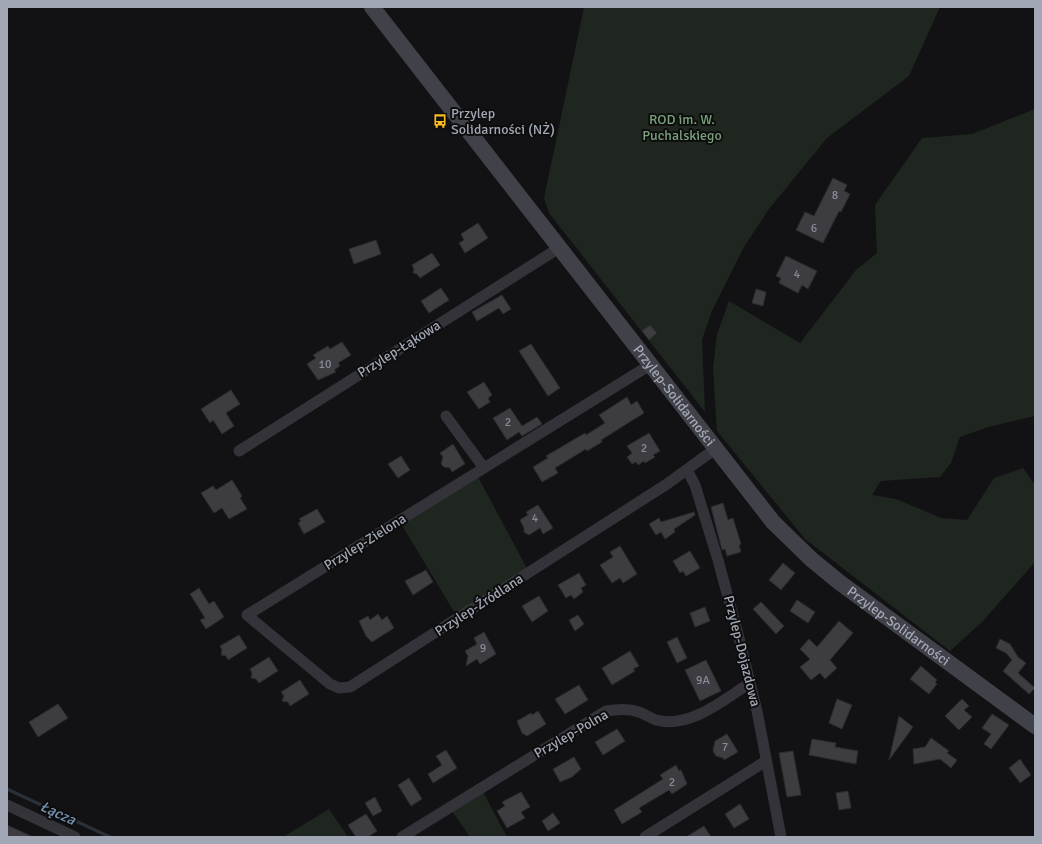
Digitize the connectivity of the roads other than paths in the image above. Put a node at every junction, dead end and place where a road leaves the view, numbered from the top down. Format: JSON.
{"nodes":[{"id":1,"x":372,"y":7,"type":"edge"},
{"id":2,"x":559,"y":248,"type":"junction"},
{"id":3,"x":650,"y":364,"type":"junction"},
{"id":4,"x":446,"y":416,"type":"dead end"},
{"id":5,"x":715,"y":449,"type":"junction"},
{"id":6,"x":239,"y":451,"type":"dead end"},
{"id":7,"x":484,"y":468,"type":"junction"},
{"id":8,"x":687,"y":470,"type":"junction"},
{"id":9,"x":247,"y":615,"type":"joint"},
{"id":10,"x":750,"y":683,"type":"junction"},
{"id":11,"x":1035,"y":726,"type":"edge"},
{"id":12,"x":766,"y":761,"type":"junction"},
{"id":13,"x":7,"y":805,"type":"edge"},
{"id":14,"x":75,"y":837,"type":"edge"},
{"id":15,"x":402,"y":837,"type":"edge"},
{"id":16,"x":645,"y":837,"type":"edge"},
{"id":17,"x":781,"y":837,"type":"edge"}],
"edges":[{"from":1,"to":2,"type":"main road","name":"Przylep-Solidarności"},
{"from":2,"to":3,"type":"main road","name":"Przylep-Solidarności"},
{"from":2,"to":6,"type":"street","name":"Przylep-Łąkowa"},
{"from":3,"to":5,"type":"main road","name":"Przylep-Solidarności"},
{"from":3,"to":7,"type":"street","name":"Przylep-Zielona"},
{"from":4,"to":7,"type":"street"},
{"from":5,"to":8,"type":"street","name":"Przylep-Źródlana"},
{"from":5,"to":11,"type":"main road","name":"Przylep-Solidarności"},
{"from":7,"to":9,"type":"street","name":"Przylep-Zielona"},
{"from":8,"to":9,"type":"street","name":"Przylep-Źródlana"},
{"from":8,"to":10,"type":"street","name":"Przylep-Dojazdowa"},
{"from":10,"to":12,"type":"street","name":"Przylep-Dojazdowa"},
{"from":10,"to":15,"type":"street","name":"Przylep-Polna"},
{"from":12,"to":16,"type":"street"},
{"from":12,"to":17,"type":"street","name":"Przylep-Dojazdowa"},
{"from":13,"to":14,"type":"street"}]}
